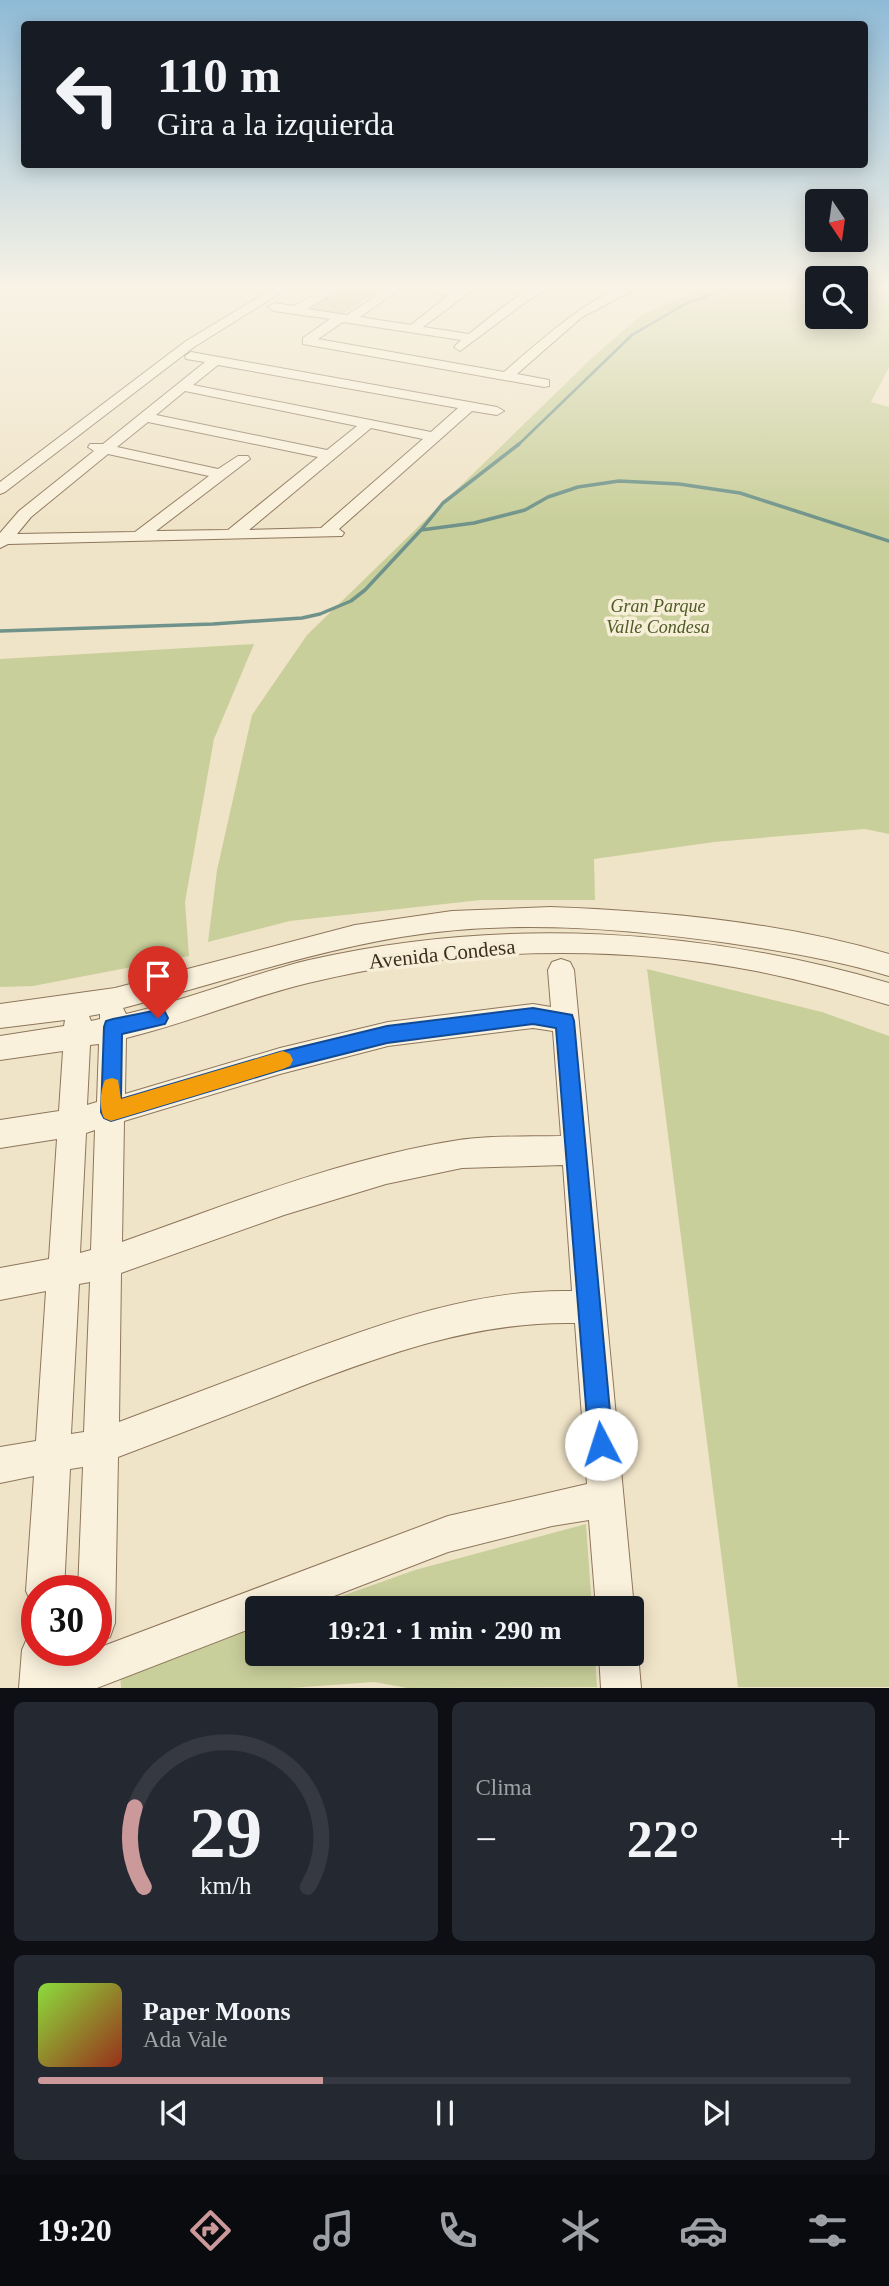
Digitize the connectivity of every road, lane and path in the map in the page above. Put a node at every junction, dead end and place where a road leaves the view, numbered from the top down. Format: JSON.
{"nodes":[{"id":1,"x":142,"y":364,"type":"edge"},
{"id":2,"x":163,"y":364,"type":"edge"},
{"id":3,"x":211,"y":364,"type":"edge"},
{"id":4,"x":237,"y":364,"type":"edge"},
{"id":5,"x":429,"y":364,"type":"edge"},
{"id":6,"x":521,"y":364,"type":"edge"},
{"id":7,"x":436,"y":365,"type":"joint"},
{"id":8,"x":506,"y":377,"type":"junction"},
{"id":9,"x":544,"y":383,"type":"dead end"},
{"id":10,"x":183,"y":387,"type":"junction"},
{"id":11,"x":469,"y":406,"type":"junction"},
{"id":12,"x":497,"y":411,"type":"dead end"},
{"id":13,"x":146,"y":417,"type":"junction"},
{"id":14,"x":368,"y":424,"type":"junction"},
{"id":15,"x":436,"y":437,"type":"junction"},
{"id":16,"x":53,"y":444,"type":"junction"},
{"id":17,"x":106,"y":449,"type":"junction"},
{"id":18,"x":328,"y":454,"type":"junction"},
{"id":19,"x":243,"y":459,"type":"dead end"},
{"id":20,"x":92,"y":460,"type":"junction"},
{"id":21,"x":0,"y":472,"type":"edge"},
{"id":22,"x":221,"y":474,"type":"junction"},
{"id":23,"x":0,"y":489,"type":"edge"},
{"id":24,"x":232,"y":535,"type":"junction"},
{"id":25,"x":138,"y":537,"type":"junction"},
{"id":26,"x":1,"y":541,"type":"edge"},
{"id":27,"x":889,"y":965,"type":"edge"},
{"id":28,"x":561,"y":970,"type":"dead end"},
{"id":29,"x":889,"y":994,"type":"edge"},
{"id":30,"x":114,"y":999,"type":"junction"},
{"id":31,"x":79,"y":1004,"type":"junction"},
{"id":32,"x":0,"y":1016,"type":"edge"},
{"id":33,"x":565,"y":1021,"type":"junction"},
{"id":34,"x":113,"y":1027,"type":"junction"},
{"id":35,"x":77,"y":1035,"type":"junction"},
{"id":36,"x":0,"y":1048,"type":"edge"},
{"id":37,"x":111,"y":1112,"type":"junction"},
{"id":38,"x":73,"y":1123,"type":"junction"},
{"id":39,"x":0,"y":1134,"type":"edge"},
{"id":40,"x":576,"y":1150,"type":"junction"},
{"id":41,"x":107,"y":1263,"type":"junction"},
{"id":42,"x":64,"y":1272,"type":"junction"},
{"id":43,"x":0,"y":1284,"type":"edge"},
{"id":44,"x":589,"y":1307,"type":"junction"},
{"id":45,"x":101,"y":1446,"type":"junction"},
{"id":46,"x":53,"y":1455,"type":"junction"},
{"id":47,"x":0,"y":1465,"type":"edge"},
{"id":48,"x":606,"y":1499,"type":"junction"},
{"id":49,"x":46,"y":1575,"type":"edge"},
{"id":50,"x":97,"y":1575,"type":"edge"},
{"id":51,"x":614,"y":1596,"type":"edge"},
{"id":52,"x":112,"y":1653,"type":"edge"},
{"id":53,"x":41,"y":1666,"type":"edge"},
{"id":54,"x":82,"y":1666,"type":"edge"},
{"id":55,"x":619,"y":1666,"type":"edge"},
{"id":56,"x":42,"y":1688,"type":"edge"},
{"id":57,"x":621,"y":1688,"type":"edge"}],
"edges":[{"from":1,"to":16,"type":"street"},
{"from":2,"to":16,"type":"street"},
{"from":3,"to":10,"type":"street"},
{"from":4,"to":11,"type":"street"},
{"from":5,"to":7,"type":"street"},
{"from":6,"to":8,"type":"street"},
{"from":7,"to":8,"type":"street"},
{"from":8,"to":9,"type":"street"},
{"from":10,"to":13,"type":"street"},
{"from":10,"to":14,"type":"street"},
{"from":11,"to":12,"type":"street"},
{"from":11,"to":15,"type":"street"},
{"from":13,"to":17,"type":"street"},
{"from":13,"to":18,"type":"street"},
{"from":14,"to":15,"type":"street"},
{"from":14,"to":18,"type":"street"},
{"from":15,"to":24,"type":"street"},
{"from":16,"to":17,"type":"street"},
{"from":16,"to":20,"type":"street"},
{"from":16,"to":21,"type":"street"},
{"from":16,"to":23,"type":"street"},
{"from":17,"to":20,"type":"street"},
{"from":17,"to":22,"type":"street"},
{"from":18,"to":24,"type":"street"},
{"from":19,"to":22,"type":"street"},
{"from":20,"to":26,"type":"street"},
{"from":22,"to":25,"type":"street"},
{"from":24,"to":25,"type":"street"},
{"from":25,"to":26,"type":"street"},
{"from":27,"to":30,"type":"street","name":"Avenida Condesa"},
{"from":28,"to":33,"type":"street"},
{"from":29,"to":34,"type":"street","name":"Avenida Condesa"},
{"from":30,"to":31,"type":"street","name":"Avenida Condesa"},
{"from":30,"to":34,"type":"street"},
{"from":31,"to":32,"type":"street","name":"Avenida Condesa"},
{"from":31,"to":35,"type":"street"},
{"from":33,"to":37,"type":"street"},
{"from":33,"to":40,"type":"street"},
{"from":34,"to":35,"type":"street","name":"Avenida Condesa"},
{"from":34,"to":37,"type":"street"},
{"from":35,"to":36,"type":"street","name":"Avenida Condesa"},
{"from":35,"to":38,"type":"street"},
{"from":37,"to":38,"type":"street"},
{"from":37,"to":41,"type":"street"},
{"from":38,"to":39,"type":"street"},
{"from":38,"to":42,"type":"street"},
{"from":40,"to":41,"type":"street"},
{"from":40,"to":44,"type":"street"},
{"from":41,"to":42,"type":"street"},
{"from":41,"to":45,"type":"street"},
{"from":42,"to":43,"type":"street"},
{"from":42,"to":46,"type":"street"},
{"from":44,"to":45,"type":"street"},
{"from":44,"to":48,"type":"street"},
{"from":45,"to":46,"type":"street"},
{"from":45,"to":50,"type":"street"},
{"from":46,"to":47,"type":"street"},
{"from":46,"to":49,"type":"street"},
{"from":48,"to":51,"type":"street"},
{"from":48,"to":52,"type":"street"},
{"from":53,"to":56,"type":"street"},
{"from":54,"to":56,"type":"street"},
{"from":55,"to":57,"type":"street"}]}
